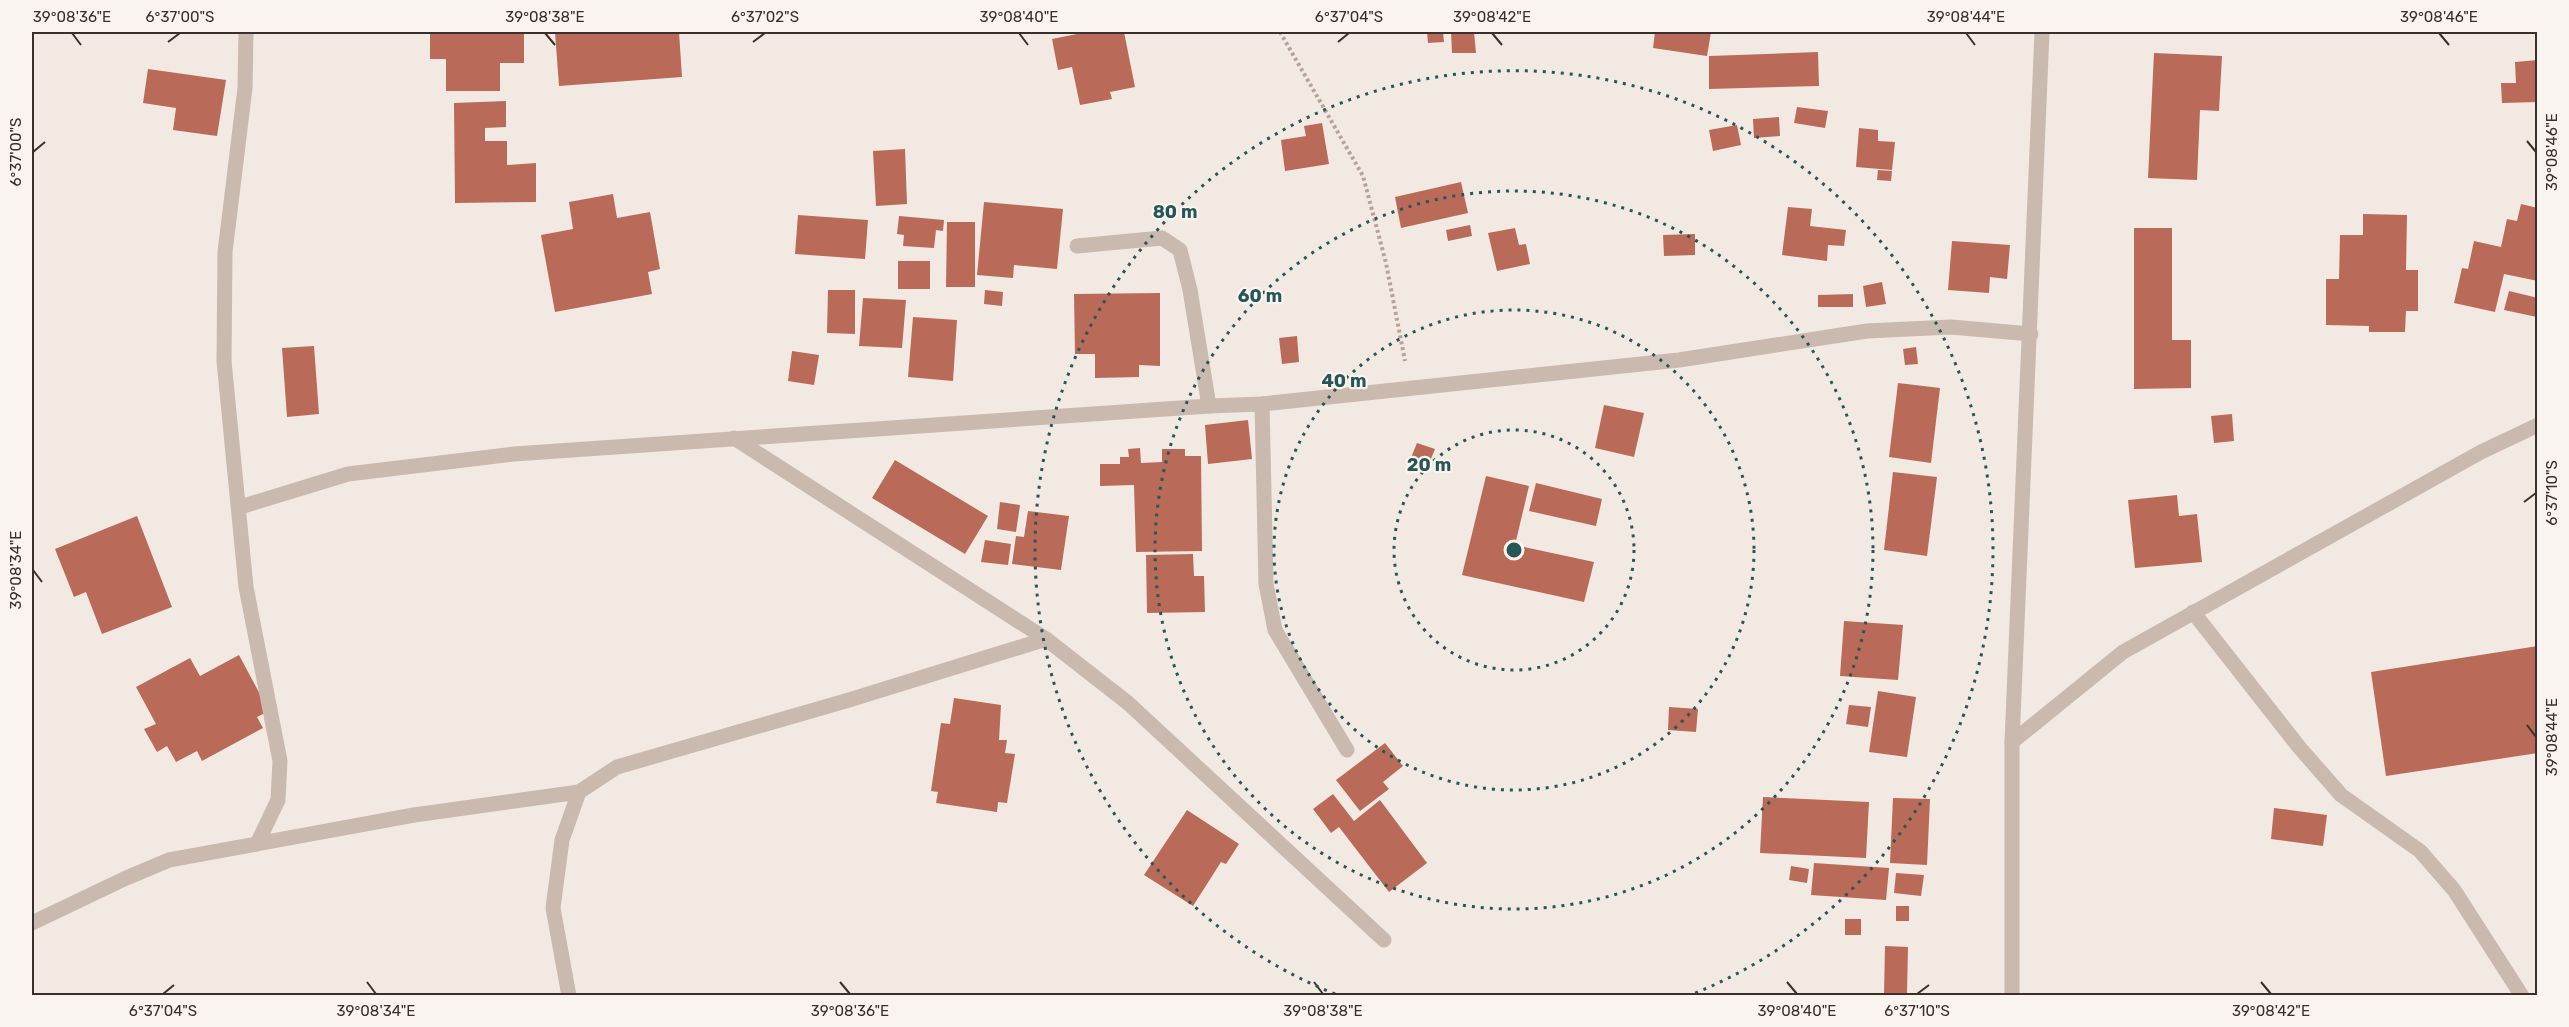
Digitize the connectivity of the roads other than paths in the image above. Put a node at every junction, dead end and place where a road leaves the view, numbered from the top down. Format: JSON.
{"nodes":[{"id":1,"x":246,"y":32,"type":"edge"},
{"id":2,"x":2042,"y":32,"type":"edge"},
{"id":3,"x":1077,"y":246,"type":"dead end"},
{"id":4,"x":2031,"y":334,"type":"junction"},
{"id":5,"x":1262,"y":404,"type":"junction"},
{"id":6,"x":1209,"y":406,"type":"junction"},
{"id":7,"x":2538,"y":425,"type":"edge"},
{"id":8,"x":734,"y":438,"type":"junction"},
{"id":9,"x":240,"y":507,"type":"junction"},
{"id":10,"x":2193,"y":612,"type":"junction"},
{"id":11,"x":1046,"y":639,"type":"junction"},
{"id":12,"x":2012,"y":742,"type":"junction"},
{"id":13,"x":1347,"y":750,"type":"dead end"},
{"id":14,"x":579,"y":792,"type":"junction"},
{"id":15,"x":257,"y":844,"type":"junction"},
{"id":16,"x":32,"y":923,"type":"edge"},
{"id":17,"x":1384,"y":940,"type":"dead end"},
{"id":18,"x":568,"y":996,"type":"edge"},
{"id":19,"x":2012,"y":996,"type":"edge"},
{"id":20,"x":2522,"y":996,"type":"edge"}],
"edges":[{"from":1,"to":9,"type":"street"},
{"from":2,"to":4,"type":"street"},
{"from":3,"to":6,"type":"street"},
{"from":4,"to":5,"type":"street"},
{"from":4,"to":12,"type":"street"},
{"from":5,"to":6,"type":"street"},
{"from":5,"to":13,"type":"street"},
{"from":6,"to":8,"type":"street"},
{"from":7,"to":10,"type":"street"},
{"from":8,"to":9,"type":"street"},
{"from":8,"to":11,"type":"street"},
{"from":9,"to":15,"type":"street"},
{"from":10,"to":12,"type":"street"},
{"from":10,"to":20,"type":"street"},
{"from":11,"to":14,"type":"street"},
{"from":11,"to":17,"type":"street"},
{"from":12,"to":19,"type":"street"},
{"from":14,"to":15,"type":"street"},
{"from":14,"to":18,"type":"street"},
{"from":15,"to":16,"type":"street"}]}
